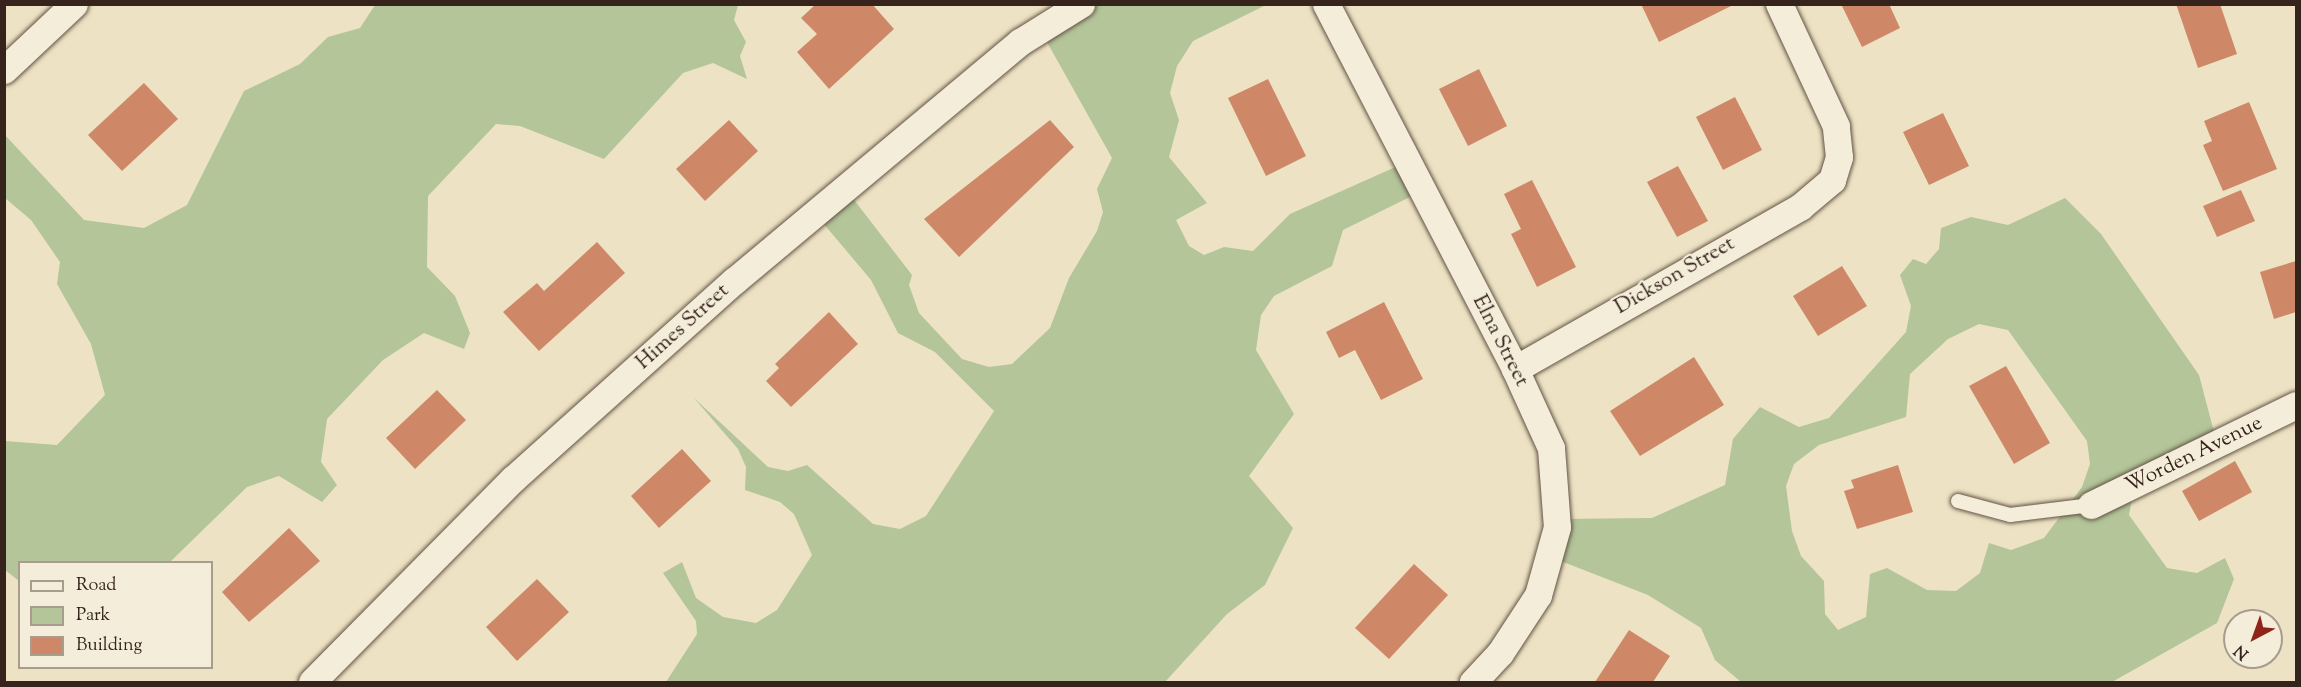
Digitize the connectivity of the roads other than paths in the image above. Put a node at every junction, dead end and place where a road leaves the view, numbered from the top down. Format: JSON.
{"nodes":[{"id":1,"x":75,"y":4,"type":"edge"},
{"id":2,"x":1082,"y":4,"type":"edge"},
{"id":3,"x":1326,"y":4,"type":"edge"},
{"id":4,"x":1779,"y":4,"type":"edge"},
{"id":5,"x":4,"y":70,"type":"edge"},
{"id":6,"x":1515,"y":369,"type":"junction"},
{"id":7,"x":2296,"y":405,"type":"edge"},
{"id":8,"x":1958,"y":501,"type":"dead end"},
{"id":9,"x":2091,"y":505,"type":"joint"},
{"id":10,"x":312,"y":682,"type":"edge"},
{"id":11,"x":1473,"y":682,"type":"edge"}],
"edges":[{"from":1,"to":5,"type":"street"},
{"from":2,"to":10,"type":"street","name":"Himes Street"},
{"from":3,"to":6,"type":"street","name":"Elna Street"},
{"from":4,"to":6,"type":"street","name":"Dickson Street"},
{"from":6,"to":11,"type":"street","name":"Elna Street"},
{"from":7,"to":9,"type":"street","name":"Worden Avenue"},
{"from":8,"to":9,"type":"lane"}]}
